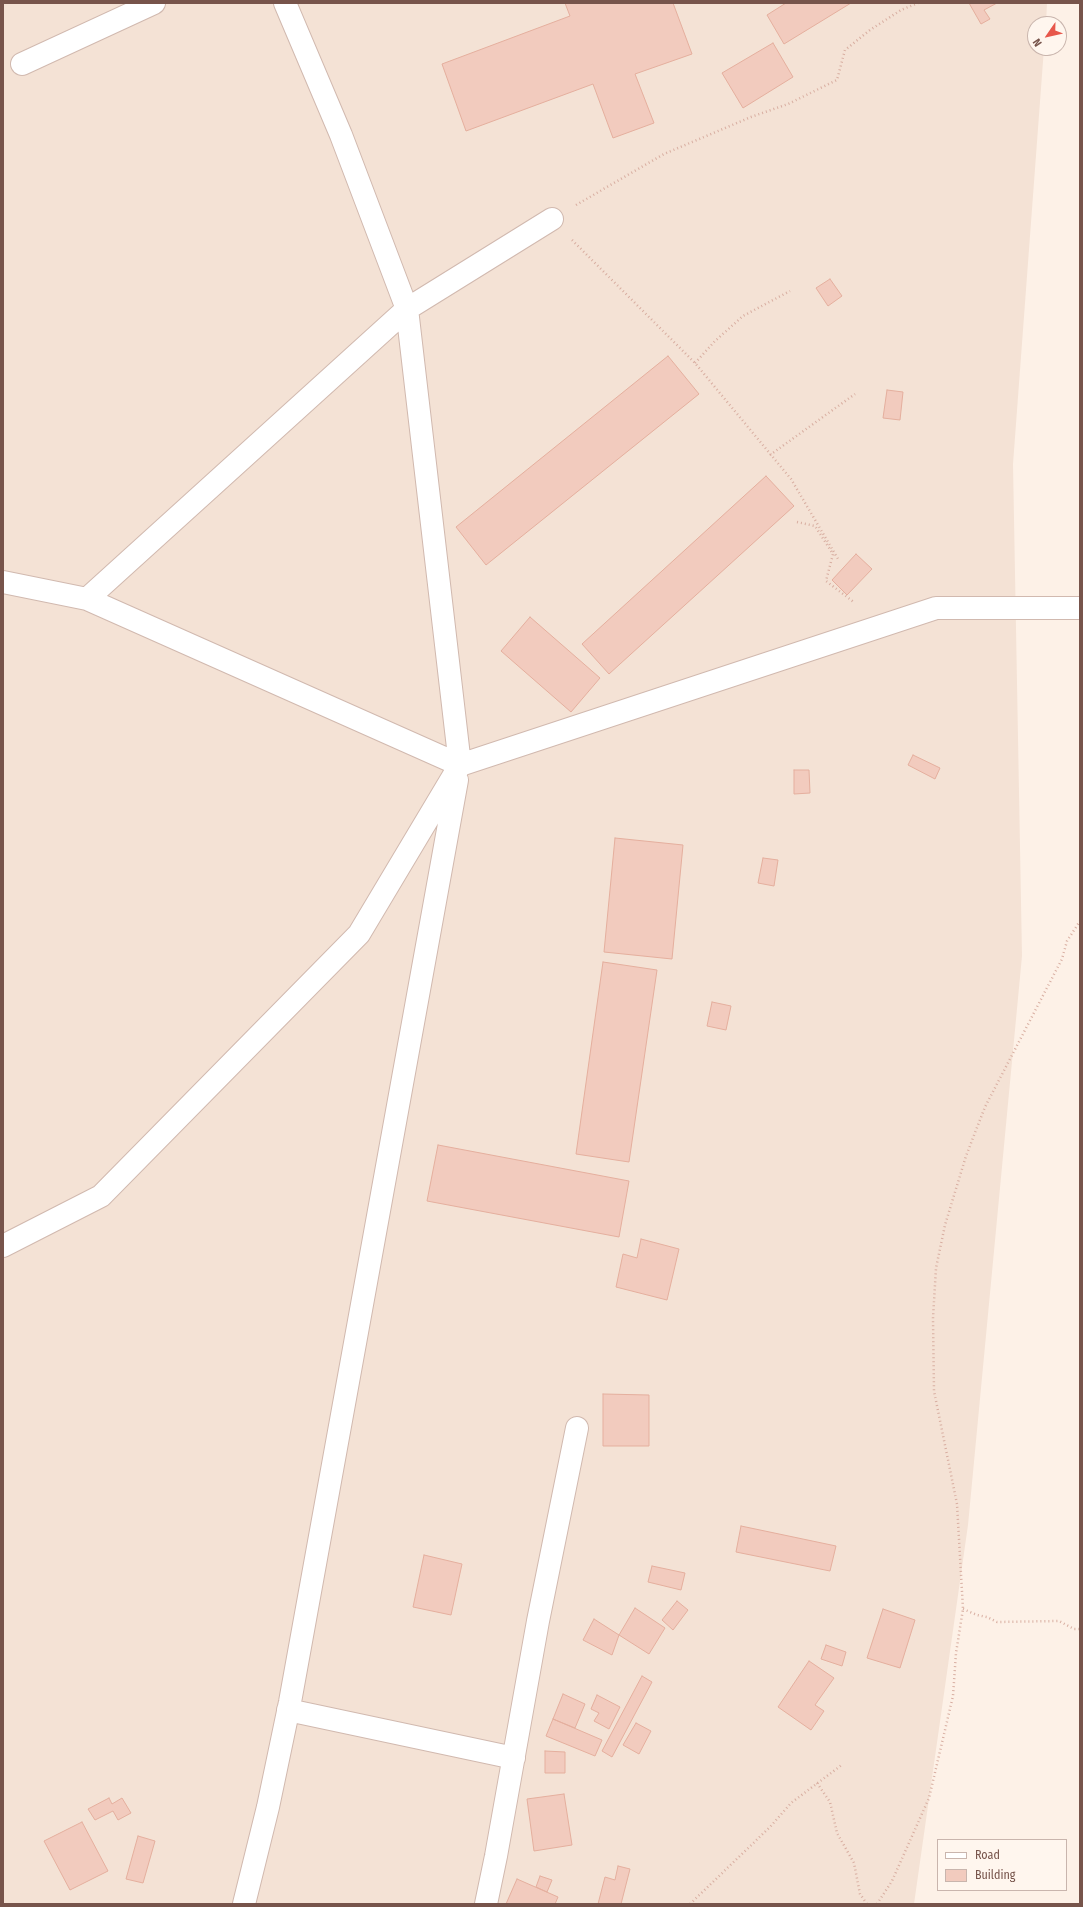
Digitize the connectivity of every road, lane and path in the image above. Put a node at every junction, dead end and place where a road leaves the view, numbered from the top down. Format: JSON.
{"nodes":[{"id":1,"x":154,"y":3,"type":"edge"},
{"id":2,"x":286,"y":3,"type":"edge"},
{"id":3,"x":918,"y":3,"type":"edge"},
{"id":4,"x":22,"y":64,"type":"dead end"},
{"id":5,"x":552,"y":219,"type":"junction"},
{"id":6,"x":790,"y":291,"type":"dead end"},
{"id":7,"x":407,"y":309,"type":"junction"},
{"id":8,"x":695,"y":363,"type":"junction"},
{"id":9,"x":855,"y":394,"type":"dead end"},
{"id":10,"x":770,"y":455,"type":"junction"},
{"id":11,"x":798,"y":522,"type":"dead end"},
{"id":12,"x":838,"y":559,"type":"dead end"},
{"id":13,"x":3,"y":582,"type":"edge"},
{"id":14,"x":86,"y":599,"type":"junction"},
{"id":15,"x":862,"y":604,"type":"dead end"},
{"id":16,"x":1080,"y":608,"type":"edge"},
{"id":17,"x":460,"y":765,"type":"junction"},
{"id":18,"x":1080,"y":921,"type":"edge"},
{"id":19,"x":3,"y":1246,"type":"edge"},
{"id":20,"x":577,"y":1428,"type":"dead end"},
{"id":21,"x":963,"y":1609,"type":"junction"},
{"id":22,"x":1080,"y":1629,"type":"edge"},
{"id":23,"x":288,"y":1710,"type":"junction"},
{"id":24,"x":514,"y":1758,"type":"junction"},
{"id":25,"x":843,"y":1764,"type":"dead end"},
{"id":26,"x":817,"y":1784,"type":"junction"},
{"id":27,"x":244,"y":1904,"type":"edge"},
{"id":28,"x":486,"y":1904,"type":"edge"},
{"id":29,"x":690,"y":1904,"type":"edge"},
{"id":30,"x":867,"y":1904,"type":"edge"},
{"id":31,"x":877,"y":1904,"type":"edge"}],
"edges":[{"from":1,"to":4,"type":"street"},
{"from":2,"to":7,"type":"street"},
{"from":3,"to":5,"type":"path"},
{"from":5,"to":7,"type":"street"},
{"from":5,"to":8,"type":"path"},
{"from":6,"to":8,"type":"path"},
{"from":7,"to":14,"type":"street"},
{"from":7,"to":17,"type":"street"},
{"from":8,"to":10,"type":"path"},
{"from":9,"to":10,"type":"path"},
{"from":10,"to":12,"type":"path"},
{"from":11,"to":15,"type":"path"},
{"from":13,"to":14,"type":"street"},
{"from":14,"to":17,"type":"street"},
{"from":16,"to":17,"type":"street"},
{"from":17,"to":19,"type":"street"},
{"from":17,"to":23,"type":"street"},
{"from":18,"to":21,"type":"path"},
{"from":20,"to":24,"type":"street"},
{"from":21,"to":22,"type":"path"},
{"from":21,"to":31,"type":"path"},
{"from":23,"to":24,"type":"street"},
{"from":23,"to":27,"type":"street"},
{"from":24,"to":28,"type":"street"},
{"from":25,"to":26,"type":"path"},
{"from":26,"to":29,"type":"path"},
{"from":26,"to":30,"type":"path"}]}
